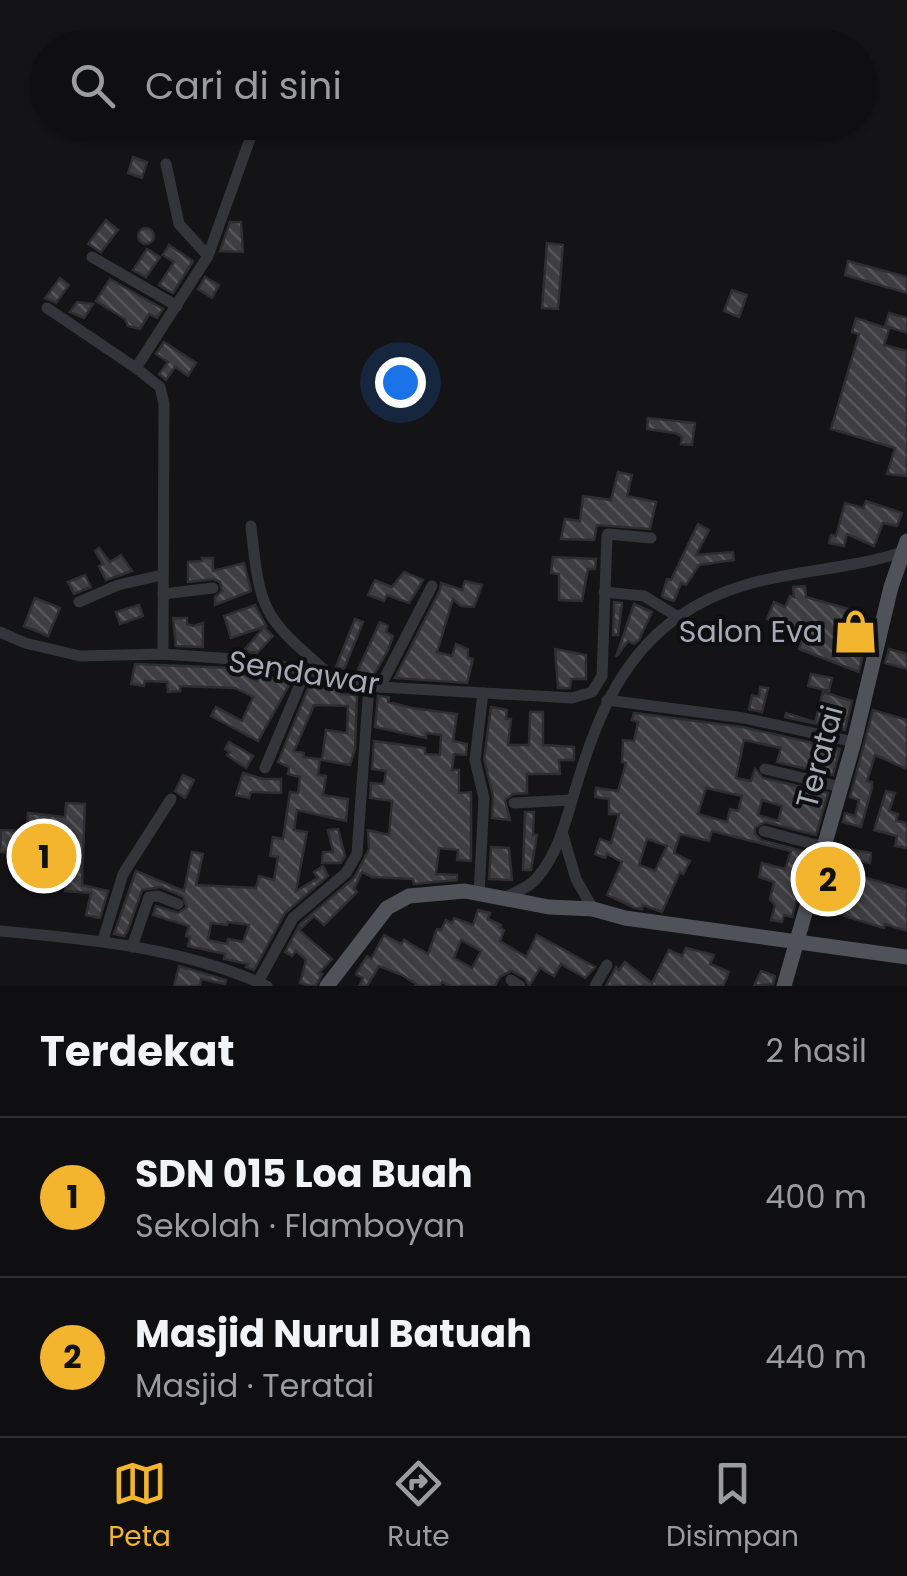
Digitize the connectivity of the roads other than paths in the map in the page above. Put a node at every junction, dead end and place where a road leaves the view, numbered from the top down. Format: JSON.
{"nodes":[{"id":1,"x":249,"y":140,"type":"edge"},
{"id":2,"x":166,"y":164,"type":"dead end"},
{"id":3,"x":208,"y":256,"type":"junction"},
{"id":4,"x":92,"y":257,"type":"dead end"},
{"id":5,"x":177,"y":306,"type":"junction"},
{"id":6,"x":46,"y":308,"type":"dead end"},
{"id":7,"x":136,"y":368,"type":"junction"},
{"id":8,"x":251,"y":526,"type":"dead end"},
{"id":9,"x":651,"y":538,"type":"dead end"},
{"id":10,"x":905,"y":546,"type":"edge"},
{"id":11,"x":162,"y":575,"type":"junction"},
{"id":12,"x":432,"y":586,"type":"dead end"},
{"id":13,"x":212,"y":588,"type":"dead end"},
{"id":14,"x":604,"y":592,"type":"junction"},
{"id":15,"x":162,"y":594,"type":"junction"},
{"id":16,"x":79,"y":602,"type":"dead end"},
{"id":17,"x":678,"y":617,"type":"junction"},
{"id":18,"x":0,"y":632,"type":"edge"},
{"id":19,"x":163,"y":654,"type":"junction"},
{"id":20,"x":630,"y":664,"type":"junction"},
{"id":21,"x":306,"y":670,"type":"junction"},
{"id":22,"x":332,"y":676,"type":"junction"},
{"id":23,"x":602,"y":676,"type":"junction"},
{"id":24,"x":374,"y":686,"type":"junction"},
{"id":25,"x":484,"y":693,"type":"junction"},
{"id":26,"x":607,"y":700,"type":"junction"},
{"id":27,"x":854,"y":742,"type":"junction"},
{"id":28,"x":264,"y":768,"type":"dead end"},
{"id":29,"x":765,"y":769,"type":"dead end"},
{"id":30,"x":841,"y":788,"type":"junction"},
{"id":31,"x":170,"y":799,"type":"dead end"},
{"id":32,"x":572,"y":800,"type":"junction"},
{"id":33,"x":514,"y":803,"type":"dead end"},
{"id":34,"x":764,"y":830,"type":"dead end"},
{"id":35,"x":563,"y":835,"type":"junction"},
{"id":36,"x":824,"y":847,"type":"junction"},
{"id":37,"x":479,"y":894,"type":"junction"},
{"id":38,"x":503,"y":898,"type":"junction"},
{"id":39,"x":178,"y":904,"type":"dead end"},
{"id":40,"x":593,"y":910,"type":"junction"},
{"id":41,"x":0,"y":931,"type":"edge"},
{"id":42,"x":103,"y":940,"type":"junction"},
{"id":43,"x":132,"y":946,"type":"junction"},
{"id":44,"x":907,"y":957,"type":"edge"},
{"id":45,"x":607,"y":965,"type":"dead end"},
{"id":46,"x":263,"y":984,"type":"edge"},
{"id":47,"x":327,"y":986,"type":"edge"},
{"id":48,"x":595,"y":986,"type":"edge"},
{"id":49,"x":784,"y":986,"type":"edge"}],
"edges":[{"from":1,"to":3,"type":"street"},
{"from":2,"to":3,"type":"street"},
{"from":3,"to":5,"type":"street"},
{"from":4,"to":5,"type":"street"},
{"from":5,"to":7,"type":"street"},
{"from":6,"to":7,"type":"street"},
{"from":7,"to":11,"type":"street"},
{"from":8,"to":22,"type":"street"},
{"from":9,"to":14,"type":"street"},
{"from":10,"to":17,"type":"street"},
{"from":10,"to":27,"type":"main road","name":"Teratai"},
{"from":11,"to":15,"type":"street"},
{"from":11,"to":16,"type":"street"},
{"from":12,"to":24,"type":"street"},
{"from":13,"to":15,"type":"street"},
{"from":14,"to":17,"type":"street"},
{"from":14,"to":23,"type":"street"},
{"from":15,"to":19,"type":"street"},
{"from":17,"to":20,"type":"street"},
{"from":18,"to":19,"type":"street","name":"Sendawar"},
{"from":19,"to":21,"type":"street","name":"Sendawar"},
{"from":20,"to":23,"type":"street","name":"Sendawar"},
{"from":20,"to":26,"type":"street"},
{"from":21,"to":22,"type":"street","name":"Sendawar"},
{"from":21,"to":28,"type":"street"},
{"from":22,"to":24,"type":"street","name":"Sendawar"},
{"from":23,"to":25,"type":"street","name":"Sendawar"},
{"from":24,"to":25,"type":"street","name":"Sendawar"},
{"from":24,"to":46,"type":"street"},
{"from":25,"to":37,"type":"street"},
{"from":26,"to":27,"type":"street"},
{"from":26,"to":32,"type":"street"},
{"from":27,"to":30,"type":"main road","name":"Teratai"},
{"from":29,"to":30,"type":"street"},
{"from":30,"to":36,"type":"main road","name":"Teratai"},
{"from":31,"to":42,"type":"street"},
{"from":32,"to":33,"type":"street"},
{"from":32,"to":35,"type":"street"},
{"from":34,"to":36,"type":"street"},
{"from":35,"to":38,"type":"street"},
{"from":35,"to":40,"type":"street"},
{"from":36,"to":49,"type":"main road","name":"Teratai"},
{"from":37,"to":38,"type":"main road"},
{"from":37,"to":47,"type":"main road"},
{"from":38,"to":40,"type":"main road"},
{"from":39,"to":43,"type":"street"},
{"from":40,"to":44,"type":"main road","bridge":true},
{"from":41,"to":42,"type":"street"},
{"from":42,"to":43,"type":"street"},
{"from":43,"to":46,"type":"street"},
{"from":45,"to":48,"type":"street"}]}
